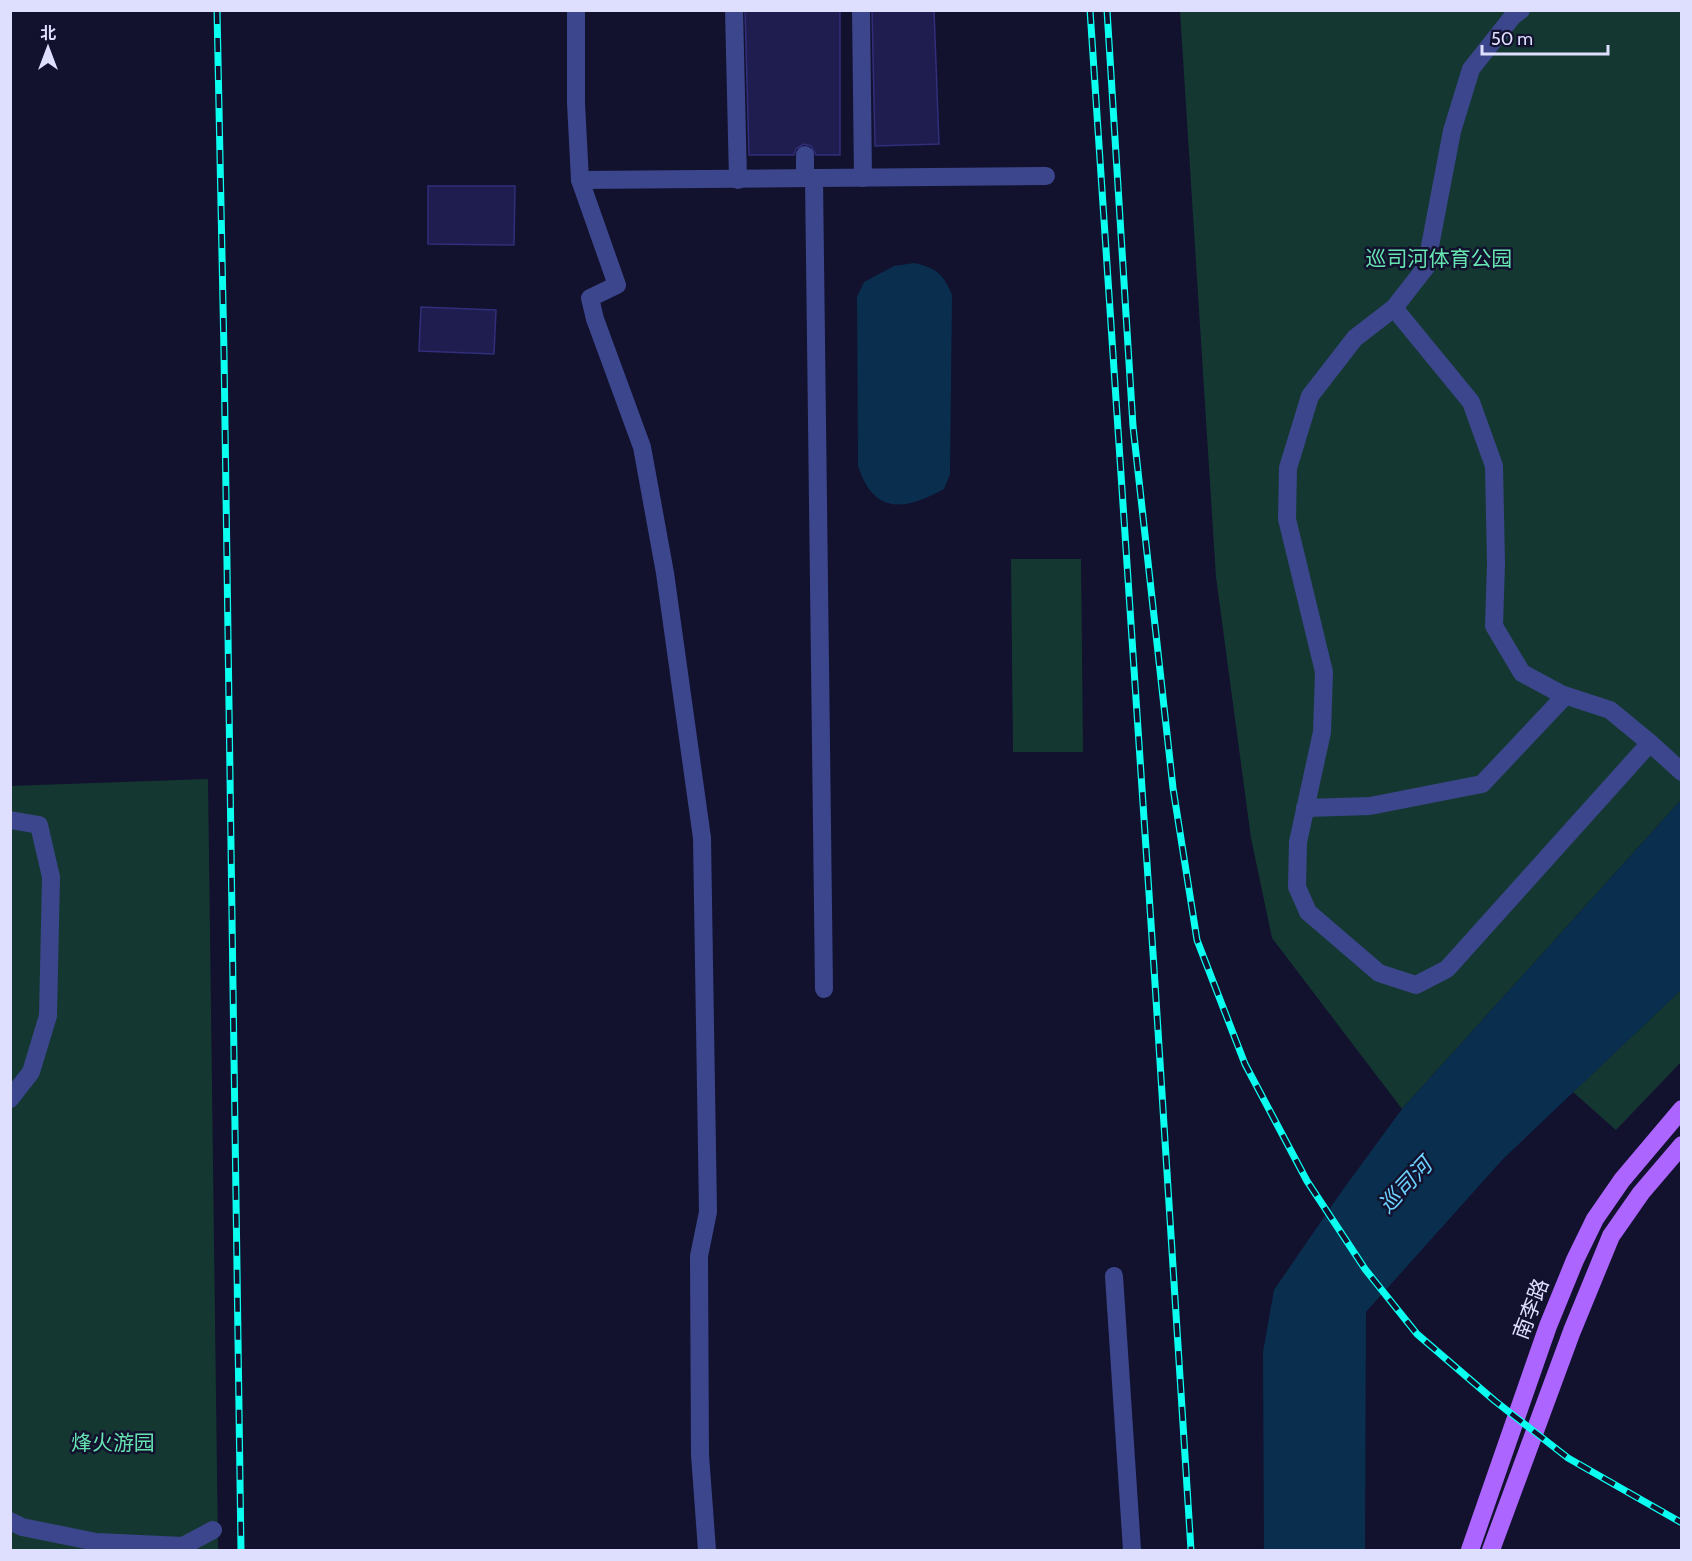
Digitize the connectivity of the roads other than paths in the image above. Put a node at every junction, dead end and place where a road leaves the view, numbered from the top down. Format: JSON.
{"nodes":[{"id":1,"x":576,"y":10,"type":"edge"},
{"id":2,"x":734,"y":10,"type":"edge"},
{"id":3,"x":861,"y":10,"type":"edge"},
{"id":4,"x":1521,"y":10,"type":"edge"},
{"id":5,"x":805,"y":155,"type":"dead end"},
{"id":6,"x":1046,"y":176,"type":"dead end"},
{"id":7,"x":810,"y":178,"type":"junction"},
{"id":8,"x":863,"y":178,"type":"junction"},
{"id":9,"x":580,"y":180,"type":"junction"},
{"id":10,"x":738,"y":180,"type":"junction"},
{"id":11,"x":1394,"y":309,"type":"junction"},
{"id":12,"x":1565,"y":696,"type":"junction"},
{"id":13,"x":1650,"y":743,"type":"junction"},
{"id":14,"x":1682,"y":772,"type":"edge"},
{"id":15,"x":1305,"y":808,"type":"junction"},
{"id":16,"x":10,"y":819,"type":"edge"},
{"id":17,"x":824,"y":988,"type":"dead end"},
{"id":18,"x":10,"y":1099,"type":"edge"},
{"id":19,"x":1682,"y":1109,"type":"edge"},
{"id":20,"x":1682,"y":1145,"type":"edge"},
{"id":21,"x":1114,"y":1276,"type":"dead end"},
{"id":22,"x":10,"y":1521,"type":"edge"},
{"id":23,"x":213,"y":1530,"type":"dead end"},
{"id":24,"x":707,"y":1551,"type":"edge"},
{"id":25,"x":1132,"y":1551,"type":"edge"},
{"id":26,"x":1470,"y":1551,"type":"edge"},
{"id":27,"x":1491,"y":1551,"type":"edge"}],
"edges":[{"from":1,"to":9,"type":"street"},
{"from":2,"to":10,"type":"street"},
{"from":3,"to":8,"type":"street"},
{"from":4,"to":11,"type":"street"},
{"from":5,"to":7,"type":"street"},
{"from":6,"to":8,"type":"street"},
{"from":7,"to":8,"type":"street"},
{"from":7,"to":10,"type":"street"},
{"from":7,"to":17,"type":"street"},
{"from":9,"to":10,"type":"street"},
{"from":9,"to":24,"type":"street"},
{"from":11,"to":12,"type":"street"},
{"from":11,"to":15,"type":"street"},
{"from":12,"to":13,"type":"street"},
{"from":12,"to":15,"type":"street"},
{"from":13,"to":14,"type":"street"},
{"from":13,"to":15,"type":"street"},
{"from":16,"to":18,"type":"street"},
{"from":19,"to":26,"type":"main road","name":"南李路"},
{"from":20,"to":27,"type":"main road"},
{"from":21,"to":25,"type":"street"},
{"from":22,"to":23,"type":"street"}]}
